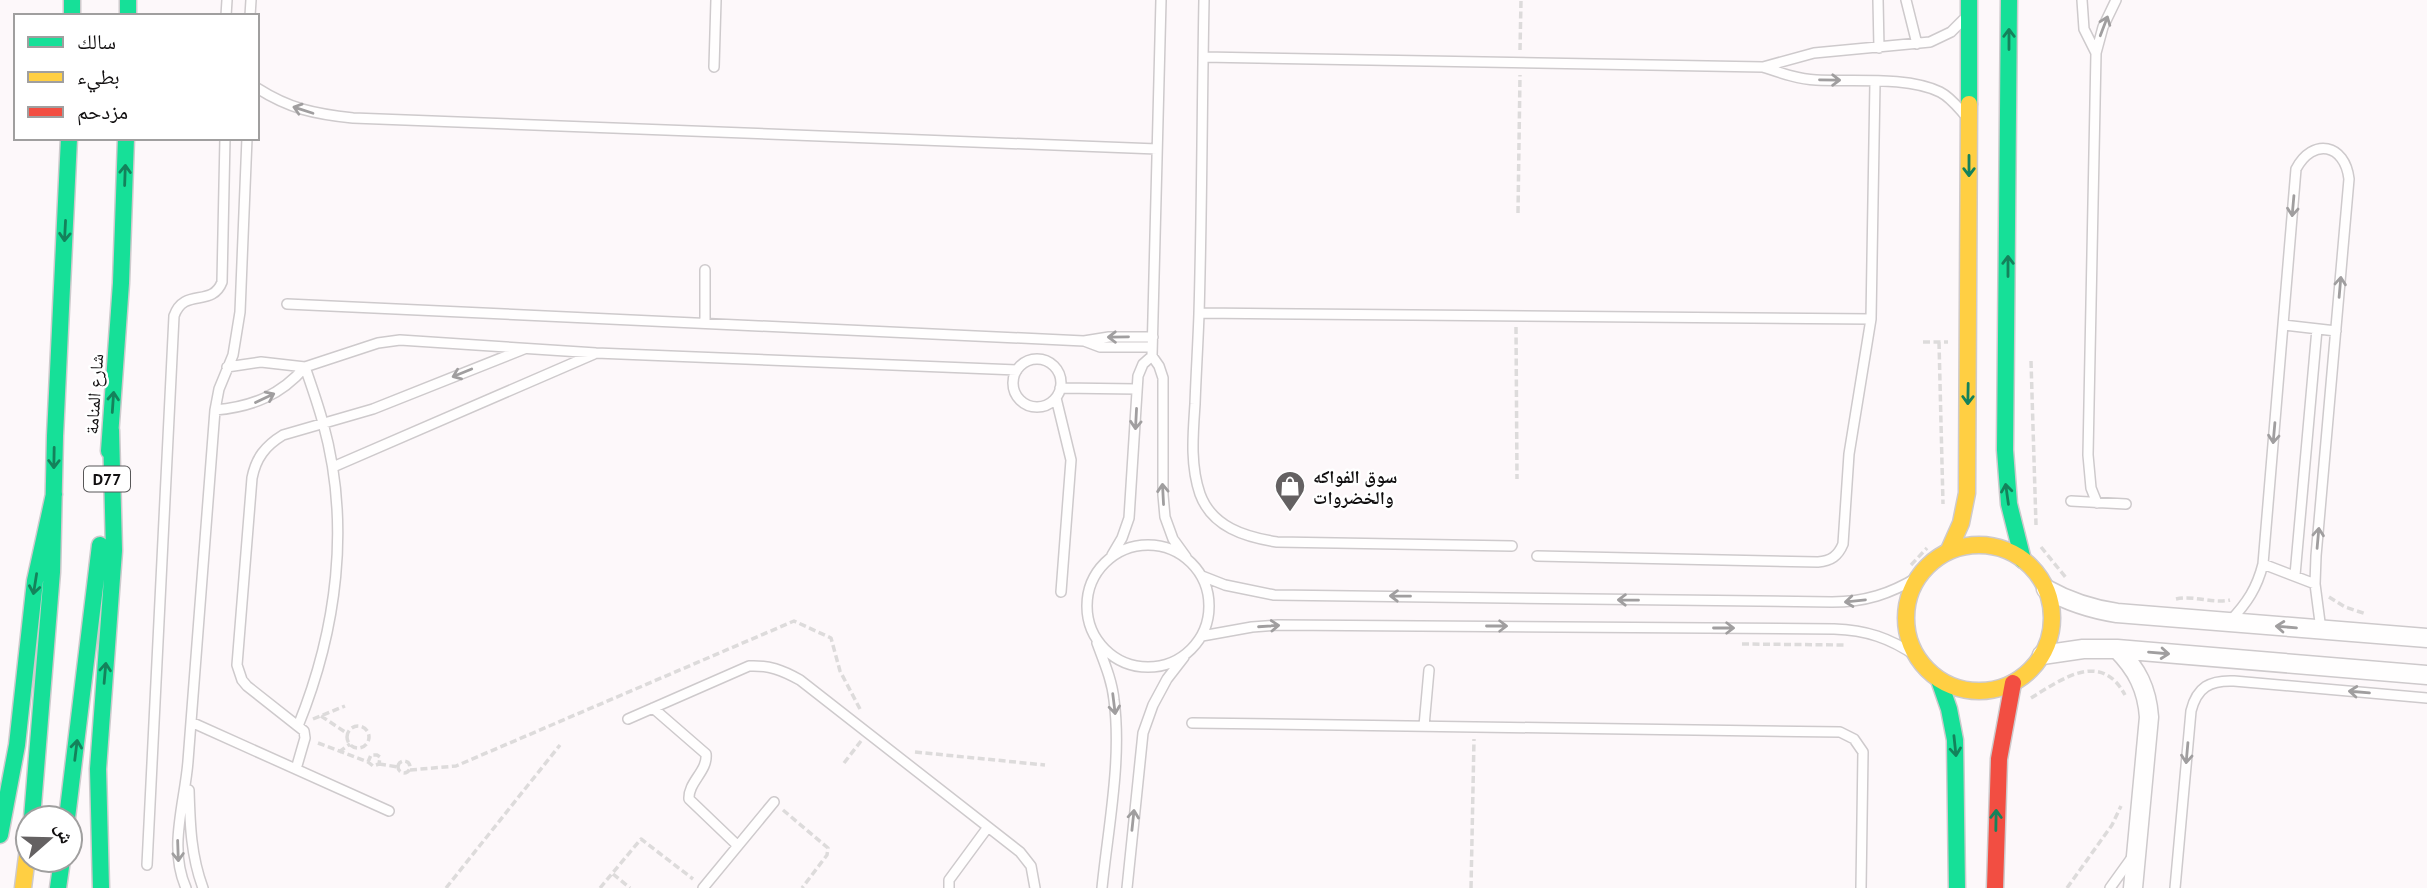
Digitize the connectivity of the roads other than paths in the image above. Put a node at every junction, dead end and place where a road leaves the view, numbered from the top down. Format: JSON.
{"nodes":[{"id":1,"x":716,"y":0,"type":"edge"},
{"id":2,"x":1161,"y":0,"type":"edge"},
{"id":3,"x":1204,"y":0,"type":"edge"},
{"id":4,"x":1878,"y":0,"type":"edge"},
{"id":5,"x":1906,"y":0,"type":"edge"},
{"id":6,"x":2009,"y":0,"type":"edge"},
{"id":7,"x":2082,"y":0,"type":"edge"},
{"id":8,"x":2116,"y":0,"type":"edge"},
{"id":9,"x":1970,"y":7,"type":"edge"},
{"id":10,"x":1917,"y":44,"type":"junction"},
{"id":11,"x":1879,"y":48,"type":"junction"},
{"id":12,"x":2096,"y":53,"type":"junction"},
{"id":13,"x":1203,"y":57,"type":"junction"},
{"id":14,"x":714,"y":67,"type":"dead end"},
{"id":15,"x":1763,"y":67,"type":"junction"},
{"id":16,"x":1875,"y":82,"type":"junction"},
{"id":17,"x":259,"y":89,"type":"edge"},
{"id":18,"x":1970,"y":121,"type":"junction"},
{"id":19,"x":69,"y":140,"type":"edge"},
{"id":20,"x":126,"y":140,"type":"edge"},
{"id":21,"x":225,"y":140,"type":"edge"},
{"id":22,"x":247,"y":140,"type":"edge"},
{"id":23,"x":1157,"y":149,"type":"junction"},
{"id":24,"x":705,"y":271,"type":"dead end"},
{"id":25,"x":287,"y":304,"type":"dead end"},
{"id":26,"x":1199,"y":313,"type":"junction"},
{"id":27,"x":1871,"y":319,"type":"junction"},
{"id":28,"x":705,"y":322,"type":"junction"},
{"id":29,"x":2284,"y":325,"type":"junction"},
{"id":30,"x":2317,"y":328,"type":"junction"},
{"id":31,"x":2336,"y":331,"type":"junction"},
{"id":32,"x":1153,"y":347,"type":"junction"},
{"id":33,"x":526,"y":348,"type":"junction"},
{"id":34,"x":596,"y":353,"type":"junction"},
{"id":35,"x":227,"y":367,"type":"junction"},
{"id":36,"x":305,"y":367,"type":"junction"},
{"id":37,"x":1017,"y":370,"type":"junction"},
{"id":38,"x":1137,"y":388,"type":"junction"},
{"id":39,"x":1058,"y":393,"type":"junction"},
{"id":40,"x":215,"y":410,"type":"junction"},
{"id":41,"x":324,"y":424,"type":"junction"},
{"id":42,"x":111,"y":430,"type":"junction"},
{"id":43,"x":332,"y":467,"type":"junction"},
{"id":44,"x":54,"y":494,"type":"junction"},
{"id":45,"x":2071,"y":501,"type":"dead end"},
{"id":46,"x":2096,"y":503,"type":"junction"},
{"id":47,"x":2126,"y":504,"type":"dead end"},
{"id":48,"x":1512,"y":546,"type":"dead end"},
{"id":49,"x":1949,"y":550,"type":"junction"},
{"id":50,"x":1111,"y":556,"type":"junction"},
{"id":51,"x":1537,"y":556,"type":"dead end"},
{"id":52,"x":1186,"y":557,"type":"junction"},
{"id":53,"x":2023,"y":560,"type":"junction"},
{"id":54,"x":2263,"y":564,"type":"junction"},
{"id":55,"x":1913,"y":572,"type":"junction"},
{"id":56,"x":2295,"y":575,"type":"junction"},
{"id":57,"x":1202,"y":576,"type":"junction"},
{"id":58,"x":2315,"y":584,"type":"junction"},
{"id":59,"x":2046,"y":589,"type":"junction"},
{"id":60,"x":1061,"y":592,"type":"dead end"},
{"id":61,"x":2229,"y":622,"type":"junction"},
{"id":62,"x":2321,"y":630,"type":"junction"},
{"id":63,"x":1202,"y":636,"type":"junction"},
{"id":64,"x":1095,"y":638,"type":"junction"},
{"id":65,"x":2427,"y":638,"type":"edge"},
{"id":66,"x":2117,"y":649,"type":"junction"},
{"id":67,"x":2042,"y":655,"type":"junction"},
{"id":68,"x":1185,"y":656,"type":"junction"},
{"id":69,"x":1916,"y":656,"type":"junction"},
{"id":70,"x":1429,"y":670,"type":"dead end"},
{"id":71,"x":2427,"y":674,"type":"edge"},
{"id":72,"x":1939,"y":680,"type":"junction"},
{"id":73,"x":2013,"y":683,"type":"junction"},
{"id":74,"x":2427,"y":698,"type":"edge"},
{"id":75,"x":653,"y":708,"type":"junction"},
{"id":76,"x":628,"y":719,"type":"dead end"},
{"id":77,"x":191,"y":722,"type":"junction"},
{"id":78,"x":1192,"y":723,"type":"dead end"},
{"id":79,"x":298,"y":726,"type":"junction"},
{"id":80,"x":1424,"y":726,"type":"junction"},
{"id":81,"x":188,"y":764,"type":"junction"},
{"id":82,"x":296,"y":769,"type":"junction"},
{"id":83,"x":774,"y":802,"type":"road end"},
{"id":84,"x":33,"y":804,"type":"edge"},
{"id":85,"x":69,"y":804,"type":"edge"},
{"id":86,"x":388,"y":811,"type":"dead end"},
{"id":87,"x":988,"y":827,"type":"junction"},
{"id":88,"x":0,"y":835,"type":"edge"},
{"id":89,"x":737,"y":845,"type":"junction"},
{"id":90,"x":2136,"y":851,"type":"junction"},
{"id":91,"x":148,"y":865,"type":"dead end"},
{"id":92,"x":2112,"y":886,"type":"edge"},
{"id":93,"x":101,"y":888,"type":"edge"},
{"id":94,"x":186,"y":888,"type":"edge"},
{"id":95,"x":203,"y":888,"type":"edge"},
{"id":96,"x":703,"y":888,"type":"edge"},
{"id":97,"x":949,"y":888,"type":"edge"},
{"id":98,"x":1035,"y":888,"type":"edge"},
{"id":99,"x":1102,"y":888,"type":"edge"},
{"id":100,"x":1126,"y":888,"type":"edge"},
{"id":101,"x":1861,"y":888,"type":"edge"},
{"id":102,"x":1957,"y":888,"type":"edge"},
{"id":103,"x":1995,"y":888,"type":"edge"},
{"id":104,"x":2133,"y":888,"type":"edge"},
{"id":105,"x":2175,"y":888,"type":"edge"}],
"edges":[{"from":1,"to":14,"type":"lane"},
{"from":2,"to":23,"type":"lane"},
{"from":3,"to":13,"type":"lane"},
{"from":4,"to":11,"type":"lane"},
{"from":5,"to":10,"type":"lane"},
{"from":53,"to":6,"type":"main road","one_way":true},
{"from":7,"to":12,"type":"lane"},
{"from":12,"to":8,"type":"lane","one_way":true},
{"from":9,"to":10,"type":"lane"},
{"from":9,"to":18,"type":"main road"},
{"from":10,"to":11,"type":"lane"},
{"from":11,"to":15,"type":"lane"},
{"from":12,"to":46,"type":"lane"},
{"from":13,"to":15,"type":"lane"},
{"from":13,"to":26,"type":"lane"},
{"from":15,"to":16,"type":"lane","one_way":true},
{"from":16,"to":18,"type":"lane"},
{"from":16,"to":27,"type":"lane"},
{"from":23,"to":17,"type":"lane","one_way":true},
{"from":18,"to":49,"type":"main road","one_way":true},
{"from":19,"to":44,"type":"main road","name":"شارع المنامة","one_way":true},
{"from":42,"to":20,"type":"main road","name":"شارع المنامة","number":"D77","one_way":true},
{"from":21,"to":91,"type":"lane"},
{"from":22,"to":35,"type":"lane"},
{"from":23,"to":32,"type":"lane"},
{"from":24,"to":28,"type":"lane"},
{"from":25,"to":28,"type":"lane"},
{"from":26,"to":27,"type":"lane"},
{"from":26,"to":48,"type":"lane"},
{"from":27,"to":51,"type":"lane"},
{"from":28,"to":32,"type":"lane"},
{"from":29,"to":30,"type":"lane"},
{"from":31,"to":29,"type":"lane","one_way":true},
{"from":29,"to":54,"type":"lane","one_way":true},
{"from":30,"to":31,"type":"lane"},
{"from":30,"to":56,"type":"lane"},
{"from":58,"to":31,"type":"lane","one_way":true},
{"from":32,"to":38,"type":"lane"},
{"from":52,"to":32,"type":"lane","one_way":true},
{"from":33,"to":34,"type":"lane"},
{"from":33,"to":36,"type":"lane"},
{"from":33,"to":41,"type":"lane","one_way":true},
{"from":34,"to":37,"type":"lane"},
{"from":34,"to":43,"type":"lane"},
{"from":35,"to":36,"type":"lane"},
{"from":35,"to":40,"type":"lane"},
{"from":40,"to":36,"type":"lane","one_way":true},
{"from":36,"to":41,"type":"lane"},
{"from":37,"to":39,"type":"lane"},
{"from":37,"to":39,"type":"lane"},
{"from":38,"to":39,"type":"lane"},
{"from":38,"to":50,"type":"lane","one_way":true},
{"from":39,"to":60,"type":"lane"},
{"from":40,"to":77,"type":"lane"},
{"from":41,"to":43,"type":"lane"},
{"from":41,"to":79,"type":"lane"},
{"from":85,"to":42,"type":"main road","name":"شارع المنامة","number":"D77","one_way":true},
{"from":93,"to":42,"type":"main road","one_way":true},
{"from":43,"to":79,"type":"lane"},
{"from":44,"to":84,"type":"main road","name":"شارع المنامة"},
{"from":44,"to":88,"type":"main road","one_way":true},
{"from":45,"to":46,"type":"lane"},
{"from":46,"to":47,"type":"lane"},
{"from":49,"to":53,"type":"main road"},
{"from":49,"to":55,"type":"main road"},
{"from":50,"to":52,"type":"lane"},
{"from":50,"to":64,"type":"lane"},
{"from":52,"to":57,"type":"lane"},
{"from":53,"to":59,"type":"main road"},
{"from":54,"to":56,"type":"lane"},
{"from":54,"to":61,"type":"lane"},
{"from":55,"to":57,"type":"lane","one_way":true},
{"from":55,"to":69,"type":"main road"},
{"from":56,"to":58,"type":"lane"},
{"from":57,"to":63,"type":"lane"},
{"from":58,"to":62,"type":"lane"},
{"from":59,"to":61,"type":"street"},
{"from":59,"to":67,"type":"main road"},
{"from":62,"to":61,"type":"street","one_way":true},
{"from":62,"to":65,"type":"street"},
{"from":63,"to":68,"type":"lane"},
{"from":63,"to":69,"type":"lane","one_way":true},
{"from":64,"to":68,"type":"lane"},
{"from":64,"to":99,"type":"lane","one_way":true},
{"from":66,"to":67,"type":"street"},
{"from":66,"to":71,"type":"street","one_way":true},
{"from":66,"to":90,"type":"street"},
{"from":67,"to":73,"type":"main road"},
{"from":100,"to":68,"type":"lane","one_way":true},
{"from":69,"to":72,"type":"main road"},
{"from":70,"to":80,"type":"lane"},
{"from":72,"to":73,"type":"main road"},
{"from":72,"to":102,"type":"main road","one_way":true},
{"from":103,"to":73,"type":"main road","one_way":true},
{"from":74,"to":105,"type":"lane","one_way":true},
{"from":75,"to":76,"type":"lane"},
{"from":75,"to":87,"type":"lane"},
{"from":75,"to":89,"type":"lane"},
{"from":77,"to":81,"type":"lane"},
{"from":77,"to":82,"type":"lane"},
{"from":78,"to":80,"type":"lane"},
{"from":79,"to":82,"type":"lane"},
{"from":80,"to":101,"type":"lane"},
{"from":81,"to":94,"type":"lane","one_way":true},
{"from":81,"to":95,"type":"lane"},
{"from":82,"to":86,"type":"lane"},
{"from":83,"to":89,"type":"lane"},
{"from":87,"to":97,"type":"lane"},
{"from":87,"to":98,"type":"lane"},
{"from":89,"to":96,"type":"lane"},
{"from":90,"to":92,"type":"lane"},
{"from":90,"to":104,"type":"street"}]}
